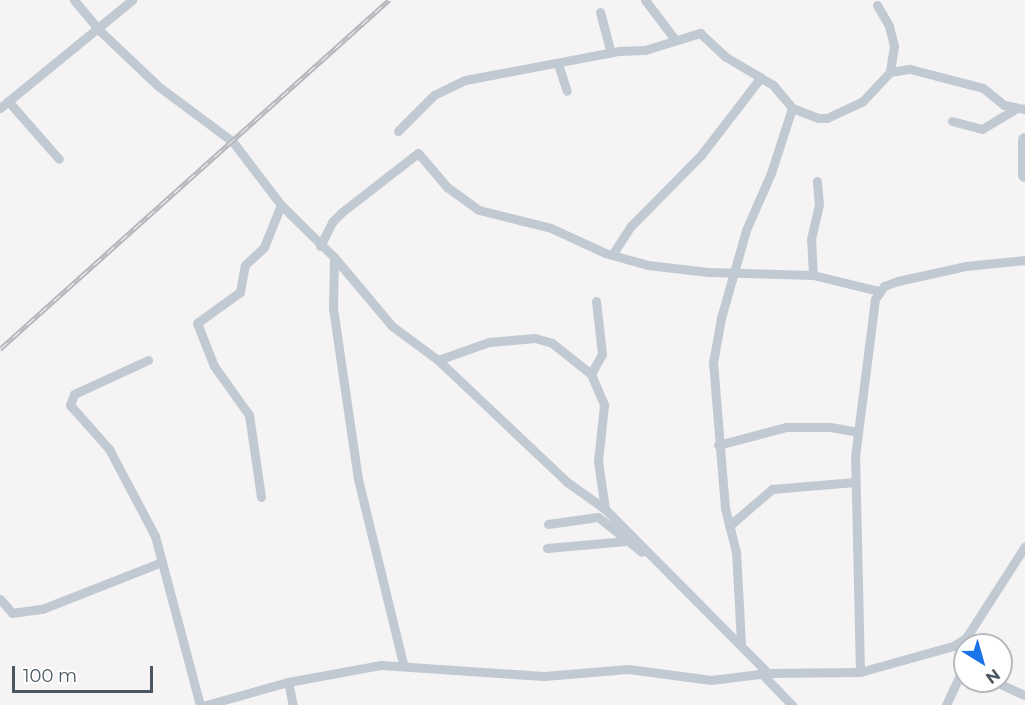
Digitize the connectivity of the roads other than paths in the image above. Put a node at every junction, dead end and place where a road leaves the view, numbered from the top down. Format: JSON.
{"nodes":[{"id":1,"x":74,"y":0,"type":"edge"},
{"id":2,"x":132,"y":0,"type":"edge"},
{"id":3,"x":647,"y":0,"type":"edge"},
{"id":4,"x":877,"y":5,"type":"dead end"},
{"id":5,"x":600,"y":12,"type":"dead end"},
{"id":6,"x":98,"y":29,"type":"junction"},
{"id":7,"x":674,"y":38,"type":"junction"},
{"id":8,"x":611,"y":53,"type":"junction"},
{"id":9,"x":558,"y":64,"type":"junction"},
{"id":10,"x":890,"y":72,"type":"junction"},
{"id":11,"x":761,"y":77,"type":"junction"},
{"id":12,"x":567,"y":91,"type":"dead end"},
{"id":13,"x":8,"y":101,"type":"junction"},
{"id":14,"x":0,"y":108,"type":"edge"},
{"id":15,"x":792,"y":108,"type":"junction"},
{"id":16,"x":1020,"y":109,"type":"edge"},
{"id":17,"x":952,"y":122,"type":"dead end"},
{"id":18,"x":398,"y":131,"type":"dead end"},
{"id":19,"x":1025,"y":140,"type":"edge"},
{"id":20,"x":59,"y":159,"type":"dead end"},
{"id":21,"x":1025,"y":175,"type":"edge"},
{"id":22,"x":817,"y":181,"type":"dead end"},
{"id":23,"x":281,"y":205,"type":"junction"},
{"id":24,"x":320,"y":246,"type":"junction"},
{"id":25,"x":612,"y":255,"type":"junction"},
{"id":26,"x":334,"y":257,"type":"junction"},
{"id":27,"x":1025,"y":260,"type":"edge"},
{"id":28,"x":737,"y":273,"type":"junction"},
{"id":29,"x":813,"y":275,"type":"junction"},
{"id":30,"x":878,"y":291,"type":"junction"},
{"id":31,"x":596,"y":301,"type":"dead end"},
{"id":32,"x":148,"y":360,"type":"dead end"},
{"id":33,"x":438,"y":360,"type":"junction"},
{"id":34,"x":591,"y":374,"type":"junction"},
{"id":35,"x":857,"y":432,"type":"junction"},
{"id":36,"x":718,"y":445,"type":"junction"},
{"id":37,"x":855,"y":482,"type":"junction"},
{"id":38,"x":261,"y":497,"type":"dead end"},
{"id":39,"x":604,"y":508,"type":"junction"},
{"id":40,"x":548,"y":524,"type":"dead end"},
{"id":41,"x":729,"y":526,"type":"junction"},
{"id":42,"x":627,"y":541,"type":"junction"},
{"id":43,"x":1025,"y":546,"type":"edge"},
{"id":44,"x":547,"y":548,"type":"dead end"},
{"id":45,"x":650,"y":554,"type":"junction"},
{"id":46,"x":162,"y":562,"type":"junction"},
{"id":47,"x":0,"y":599,"type":"edge"},
{"id":48,"x":972,"y":633,"type":"edge"},
{"id":49,"x":741,"y":643,"type":"junction"},
{"id":50,"x":953,"y":646,"type":"edge"},
{"id":51,"x":403,"y":664,"type":"junction"},
{"id":52,"x":860,"y":672,"type":"junction"},
{"id":53,"x":764,"y":673,"type":"junction"},
{"id":54,"x":288,"y":682,"type":"junction"},
{"id":55,"x":953,"y":691,"type":"edge"},
{"id":56,"x":200,"y":705,"type":"edge"},
{"id":57,"x":206,"y":705,"type":"edge"},
{"id":58,"x":293,"y":705,"type":"edge"},
{"id":59,"x":792,"y":705,"type":"edge"},
{"id":60,"x":946,"y":705,"type":"edge"}],
"edges":[{"from":1,"to":6,"type":"street"},
{"from":2,"to":6,"type":"street"},
{"from":3,"to":7,"type":"street"},
{"from":4,"to":10,"type":"street"},
{"from":5,"to":8,"type":"street"},
{"from":6,"to":13,"type":"street"},
{"from":6,"to":23,"type":"street"},
{"from":7,"to":8,"type":"street"},
{"from":7,"to":11,"type":"street"},
{"from":8,"to":9,"type":"street"},
{"from":9,"to":12,"type":"street"},
{"from":9,"to":18,"type":"street"},
{"from":10,"to":15,"type":"street"},
{"from":10,"to":16,"type":"street"},
{"from":11,"to":15,"type":"street"},
{"from":11,"to":25,"type":"street"},
{"from":13,"to":14,"type":"street"},
{"from":13,"to":20,"type":"street"},
{"from":15,"to":28,"type":"street"},
{"from":16,"to":17,"type":"street"},
{"from":19,"to":21,"type":"main road"},
{"from":22,"to":29,"type":"street"},
{"from":23,"to":24,"type":"street"},
{"from":23,"to":38,"type":"street"},
{"from":24,"to":25,"type":"street"},
{"from":24,"to":26,"type":"street"},
{"from":25,"to":28,"type":"street"},
{"from":26,"to":33,"type":"street"},
{"from":26,"to":51,"type":"street"},
{"from":27,"to":30,"type":"street"},
{"from":28,"to":29,"type":"street"},
{"from":28,"to":36,"type":"street"},
{"from":29,"to":30,"type":"street"},
{"from":30,"to":35,"type":"street"},
{"from":31,"to":34,"type":"street"},
{"from":32,"to":46,"type":"street"},
{"from":33,"to":34,"type":"street"},
{"from":33,"to":39,"type":"street"},
{"from":34,"to":39,"type":"street"},
{"from":35,"to":36,"type":"street"},
{"from":35,"to":37,"type":"street"},
{"from":36,"to":41,"type":"street"},
{"from":37,"to":41,"type":"street"},
{"from":37,"to":52,"type":"street"},
{"from":39,"to":45,"type":"street"},
{"from":40,"to":42,"type":"street"},
{"from":41,"to":49,"type":"street"},
{"from":42,"to":44,"type":"street"},
{"from":42,"to":45,"type":"street"},
{"from":43,"to":48,"type":"street"},
{"from":45,"to":49,"type":"street"},
{"from":46,"to":47,"type":"street"},
{"from":46,"to":56,"type":"street"},
{"from":49,"to":53,"type":"street"},
{"from":50,"to":52,"type":"street"},
{"from":51,"to":53,"type":"street"},
{"from":51,"to":54,"type":"street"},
{"from":52,"to":53,"type":"street"},
{"from":53,"to":59,"type":"street"},
{"from":54,"to":57,"type":"street"},
{"from":54,"to":58,"type":"street"},
{"from":55,"to":60,"type":"street"}]}
